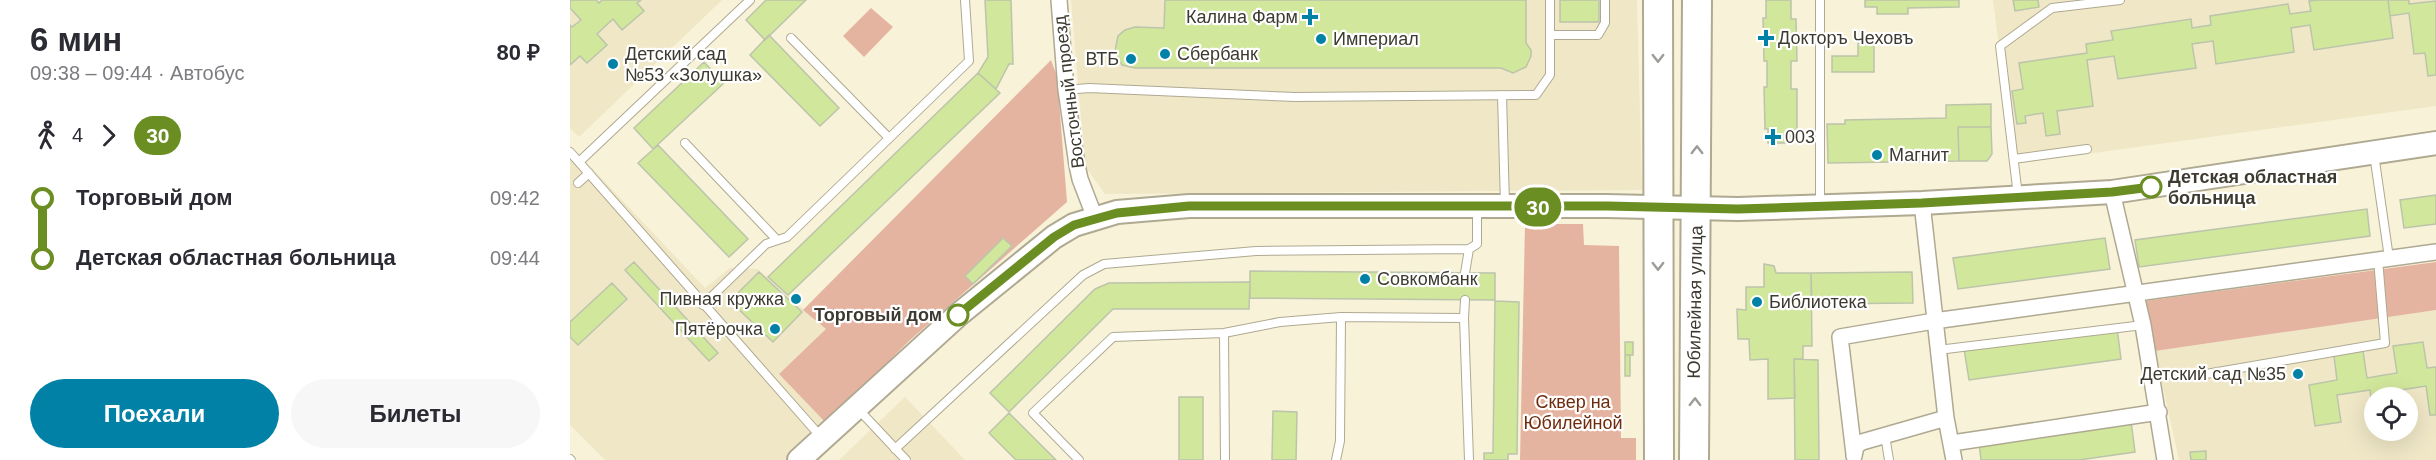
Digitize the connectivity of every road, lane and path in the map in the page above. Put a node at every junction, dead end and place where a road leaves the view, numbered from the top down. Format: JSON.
{"nodes":[{"id":1,"x":750,"y":0,"type":"edge"},
{"id":2,"x":965,"y":0,"type":"edge"},
{"id":3,"x":1059,"y":0,"type":"edge"},
{"id":4,"x":1552,"y":0,"type":"edge"},
{"id":5,"x":1605,"y":0,"type":"edge"},
{"id":6,"x":1658,"y":0,"type":"edge"},
{"id":7,"x":1697,"y":0,"type":"edge"},
{"id":8,"x":1820,"y":0,"type":"edge"},
{"id":9,"x":2120,"y":0,"type":"edge"},
{"id":10,"x":1552,"y":35,"type":"junction"},
{"id":11,"x":791,"y":38,"type":"dead end"},
{"id":12,"x":1066,"y":90,"type":"junction"},
{"id":13,"x":1502,"y":95,"type":"junction"},
{"id":14,"x":889,"y":138,"type":"junction"},
{"id":15,"x":685,"y":143,"type":"dead end"},
{"id":16,"x":2436,"y":143,"type":"edge"},
{"id":17,"x":2087,"y":149,"type":"dead end"},
{"id":18,"x":570,"y":152,"type":"edge"},
{"id":19,"x":2373,"y":153,"type":"junction"},
{"id":20,"x":2013,"y":159,"type":"junction"},
{"id":21,"x":579,"y":162,"type":"junction"},
{"id":22,"x":590,"y":173,"type":"junction"},
{"id":23,"x":578,"y":183,"type":"dead end"},
{"id":24,"x":2112,"y":192,"type":"junction"},
{"id":25,"x":2019,"y":197,"type":"junction"},
{"id":26,"x":1922,"y":203,"type":"junction"},
{"id":27,"x":1477,"y":207,"type":"junction"},
{"id":28,"x":1505,"y":207,"type":"junction"},
{"id":29,"x":1820,"y":207,"type":"junction"},
{"id":30,"x":1657,"y":208,"type":"junction"},
{"id":31,"x":1696,"y":209,"type":"junction"},
{"id":32,"x":1095,"y":218,"type":"junction"},
{"id":33,"x":777,"y":240,"type":"junction"},
{"id":34,"x":1469,"y":249,"type":"junction"},
{"id":35,"x":2436,"y":252,"type":"edge"},
{"id":36,"x":2384,"y":259,"type":"junction"},
{"id":37,"x":1465,"y":273,"type":"dead end"},
{"id":38,"x":2136,"y":293,"type":"junction"},
{"id":39,"x":1465,"y":300,"type":"dead end"},
{"id":40,"x":704,"y":305,"type":"junction"},
{"id":41,"x":1341,"y":317,"type":"junction"},
{"id":42,"x":1464,"y":318,"type":"junction"},
{"id":43,"x":1934,"y":321,"type":"junction"},
{"id":44,"x":2143,"y":325,"type":"junction"},
{"id":45,"x":1224,"y":333,"type":"junction"},
{"id":46,"x":1938,"y":350,"type":"junction"},
{"id":47,"x":2206,"y":374,"type":"dead end"},
{"id":48,"x":855,"y":407,"type":"junction"},
{"id":49,"x":2159,"y":412,"type":"junction"},
{"id":50,"x":1946,"y":418,"type":"junction"},
{"id":51,"x":1885,"y":435,"type":"junction"},
{"id":52,"x":822,"y":438,"type":"junction"},
{"id":53,"x":1952,"y":443,"type":"junction"},
{"id":54,"x":895,"y":449,"type":"junction"},
{"id":55,"x":1854,"y":457,"type":"edge"},
{"id":56,"x":799,"y":460,"type":"edge"},
{"id":57,"x":906,"y":460,"type":"edge"},
{"id":58,"x":1079,"y":460,"type":"edge"},
{"id":59,"x":1225,"y":460,"type":"edge"},
{"id":60,"x":1336,"y":460,"type":"edge"},
{"id":61,"x":1469,"y":460,"type":"edge"},
{"id":62,"x":1659,"y":460,"type":"edge"},
{"id":63,"x":1694,"y":460,"type":"edge"},
{"id":64,"x":1889,"y":460,"type":"edge"},
{"id":65,"x":1954,"y":460,"type":"edge"},
{"id":66,"x":2165,"y":460,"type":"edge"}],
"edges":[{"from":1,"to":21,"type":"lane"},
{"from":2,"to":14,"type":"lane"},
{"from":3,"to":12,"type":"street","name":"Восточный проезд"},
{"from":4,"to":10,"type":"lane"},
{"from":4,"to":10,"type":"lane"},
{"from":5,"to":10,"type":"lane"},
{"from":6,"to":30,"type":"highway","name":"Юбилейная улица","one_way":true},
{"from":31,"to":7,"type":"highway","name":"Юбилейная улица","one_way":true},
{"from":8,"to":29,"type":"lane"},
{"from":9,"to":20,"type":"lane"},
{"from":10,"to":13,"type":"lane"},
{"from":11,"to":14,"type":"lane"},
{"from":12,"to":13,"type":"lane"},
{"from":12,"to":32,"type":"street","name":"Восточный проезд"},
{"from":13,"to":28,"type":"lane"},
{"from":14,"to":33,"type":"lane"},
{"from":15,"to":33,"type":"lane"},
{"from":16,"to":19,"type":"main road"},
{"from":17,"to":20,"type":"lane"},
{"from":18,"to":21,"type":"lane"},
{"from":19,"to":24,"type":"main road"},
{"from":19,"to":36,"type":"lane"},
{"from":20,"to":25,"type":"lane"},
{"from":21,"to":22,"type":"lane"},
{"from":22,"to":23,"type":"lane"},
{"from":22,"to":40,"type":"lane"},
{"from":24,"to":25,"type":"main road"},
{"from":24,"to":38,"type":"street"},
{"from":25,"to":26,"type":"main road"},
{"from":26,"to":29,"type":"main road"},
{"from":26,"to":43,"type":"street"},
{"from":27,"to":28,"type":"main road"},
{"from":27,"to":32,"type":"main road"},
{"from":27,"to":34,"type":"lane"},
{"from":28,"to":30,"type":"main road"},
{"from":29,"to":31,"type":"main road"},
{"from":30,"to":31,"type":"main road"},
{"from":30,"to":62,"type":"highway","name":"Юбилейная улица","one_way":true},
{"from":63,"to":31,"type":"highway","name":"Юбилейная улица","one_way":true},
{"from":32,"to":48,"type":"main road"},
{"from":33,"to":40,"type":"lane"},
{"from":34,"to":37,"type":"lane"},
{"from":34,"to":54,"type":"lane"},
{"from":35,"to":36,"type":"street"},
{"from":36,"to":38,"type":"street"},
{"from":36,"to":47,"type":"lane"},
{"from":38,"to":43,"type":"street"},
{"from":38,"to":44,"type":"street"},
{"from":39,"to":42,"type":"lane"},
{"from":40,"to":52,"type":"lane"},
{"from":41,"to":42,"type":"lane"},
{"from":41,"to":45,"type":"lane"},
{"from":41,"to":60,"type":"lane"},
{"from":42,"to":61,"type":"lane"},
{"from":43,"to":46,"type":"street"},
{"from":43,"to":55,"type":"street"},
{"from":44,"to":46,"type":"lane"},
{"from":44,"to":49,"type":"street"},
{"from":45,"to":58,"type":"lane"},
{"from":45,"to":59,"type":"lane"},
{"from":46,"to":50,"type":"street"},
{"from":48,"to":52,"type":"main road"},
{"from":48,"to":54,"type":"lane"},
{"from":49,"to":53,"type":"street"},
{"from":49,"to":66,"type":"street"},
{"from":50,"to":51,"type":"street"},
{"from":50,"to":53,"type":"street"},
{"from":51,"to":55,"type":"street"},
{"from":51,"to":64,"type":"lane"},
{"from":52,"to":56,"type":"main road"},
{"from":53,"to":65,"type":"street"},
{"from":54,"to":57,"type":"lane"}]}
